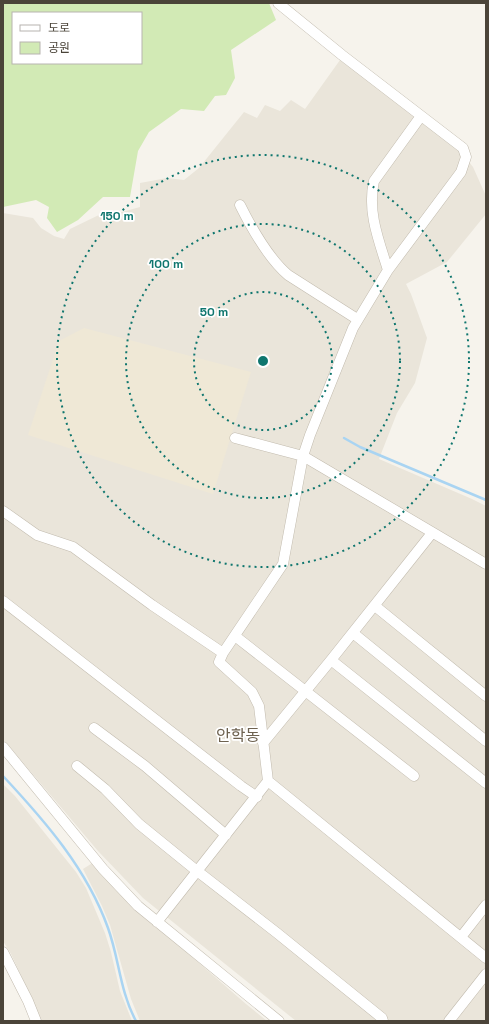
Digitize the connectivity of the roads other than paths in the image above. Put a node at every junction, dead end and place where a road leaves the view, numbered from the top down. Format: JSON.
{"nodes":[{"id":1,"x":278,"y":3,"type":"edge"},
{"id":2,"x":421,"y":116,"type":"junction"},
{"id":3,"x":240,"y":205,"type":"dead end"},
{"id":4,"x":388,"y":270,"type":"junction"},
{"id":5,"x":357,"y":319,"type":"junction"},
{"id":6,"x":235,"y":438,"type":"dead end"},
{"id":7,"x":303,"y":456,"type":"junction"},
{"id":8,"x":3,"y":511,"type":"edge"},
{"id":9,"x":432,"y":532,"type":"junction"},
{"id":10,"x":486,"y":564,"type":"edge"},
{"id":11,"x":3,"y":601,"type":"edge"},
{"id":12,"x":375,"y":606,"type":"junction"},
{"id":13,"x":353,"y":633,"type":"junction"},
{"id":14,"x":235,"y":636,"type":"junction"},
{"id":15,"x":223,"y":653,"type":"junction"},
{"id":16,"x":331,"y":660,"type":"junction"},
{"id":17,"x":307,"y":691,"type":"junction"},
{"id":18,"x":486,"y":696,"type":"edge"},
{"id":19,"x":94,"y":728,"type":"dead end"},
{"id":20,"x":486,"y":741,"type":"edge"},
{"id":21,"x":263,"y":743,"type":"junction"},
{"id":22,"x":3,"y":747,"type":"edge"},
{"id":23,"x":77,"y":766,"type":"dead end"},
{"id":24,"x":414,"y":776,"type":"dead end"},
{"id":25,"x":268,"y":780,"type":"junction"},
{"id":26,"x":486,"y":783,"type":"edge"},
{"id":27,"x":257,"y":797,"type":"junction"},
{"id":28,"x":226,"y":835,"type":"junction"},
{"id":29,"x":198,"y":871,"type":"junction"},
{"id":30,"x":486,"y":905,"type":"edge"},
{"id":31,"x":157,"y":922,"type":"junction"},
{"id":32,"x":461,"y":937,"type":"junction"},
{"id":33,"x":3,"y":952,"type":"edge"},
{"id":34,"x":486,"y":958,"type":"edge"},
{"id":35,"x":486,"y":974,"type":"edge"},
{"id":36,"x":36,"y":1021,"type":"edge"},
{"id":37,"x":279,"y":1021,"type":"edge"},
{"id":38,"x":383,"y":1021,"type":"edge"},
{"id":39,"x":449,"y":1021,"type":"edge"}],
"edges":[{"from":1,"to":2,"type":"street"},
{"from":2,"to":4,"type":"street"},
{"from":2,"to":4,"type":"street"},
{"from":3,"to":5,"type":"street"},
{"from":4,"to":5,"type":"street"},
{"from":5,"to":7,"type":"street"},
{"from":6,"to":7,"type":"street"},
{"from":7,"to":9,"type":"street"},
{"from":7,"to":14,"type":"street"},
{"from":8,"to":15,"type":"street"},
{"from":9,"to":10,"type":"street"},
{"from":9,"to":12,"type":"street"},
{"from":11,"to":27,"type":"street"},
{"from":12,"to":13,"type":"street"},
{"from":12,"to":18,"type":"street"},
{"from":13,"to":16,"type":"street"},
{"from":13,"to":20,"type":"street"},
{"from":14,"to":15,"type":"street"},
{"from":14,"to":17,"type":"street"},
{"from":15,"to":21,"type":"street"},
{"from":16,"to":17,"type":"street"},
{"from":16,"to":26,"type":"street"},
{"from":17,"to":21,"type":"street"},
{"from":17,"to":24,"type":"street"},
{"from":19,"to":28,"type":"street"},
{"from":21,"to":25,"type":"street"},
{"from":22,"to":31,"type":"street"},
{"from":23,"to":29,"type":"street"},
{"from":25,"to":27,"type":"street"},
{"from":25,"to":32,"type":"street"},
{"from":27,"to":28,"type":"street"},
{"from":28,"to":29,"type":"street"},
{"from":29,"to":31,"type":"street"},
{"from":29,"to":38,"type":"street"},
{"from":30,"to":32,"type":"street"},
{"from":31,"to":37,"type":"street"},
{"from":32,"to":34,"type":"street"},
{"from":33,"to":36,"type":"street"},
{"from":35,"to":39,"type":"street"}]}
